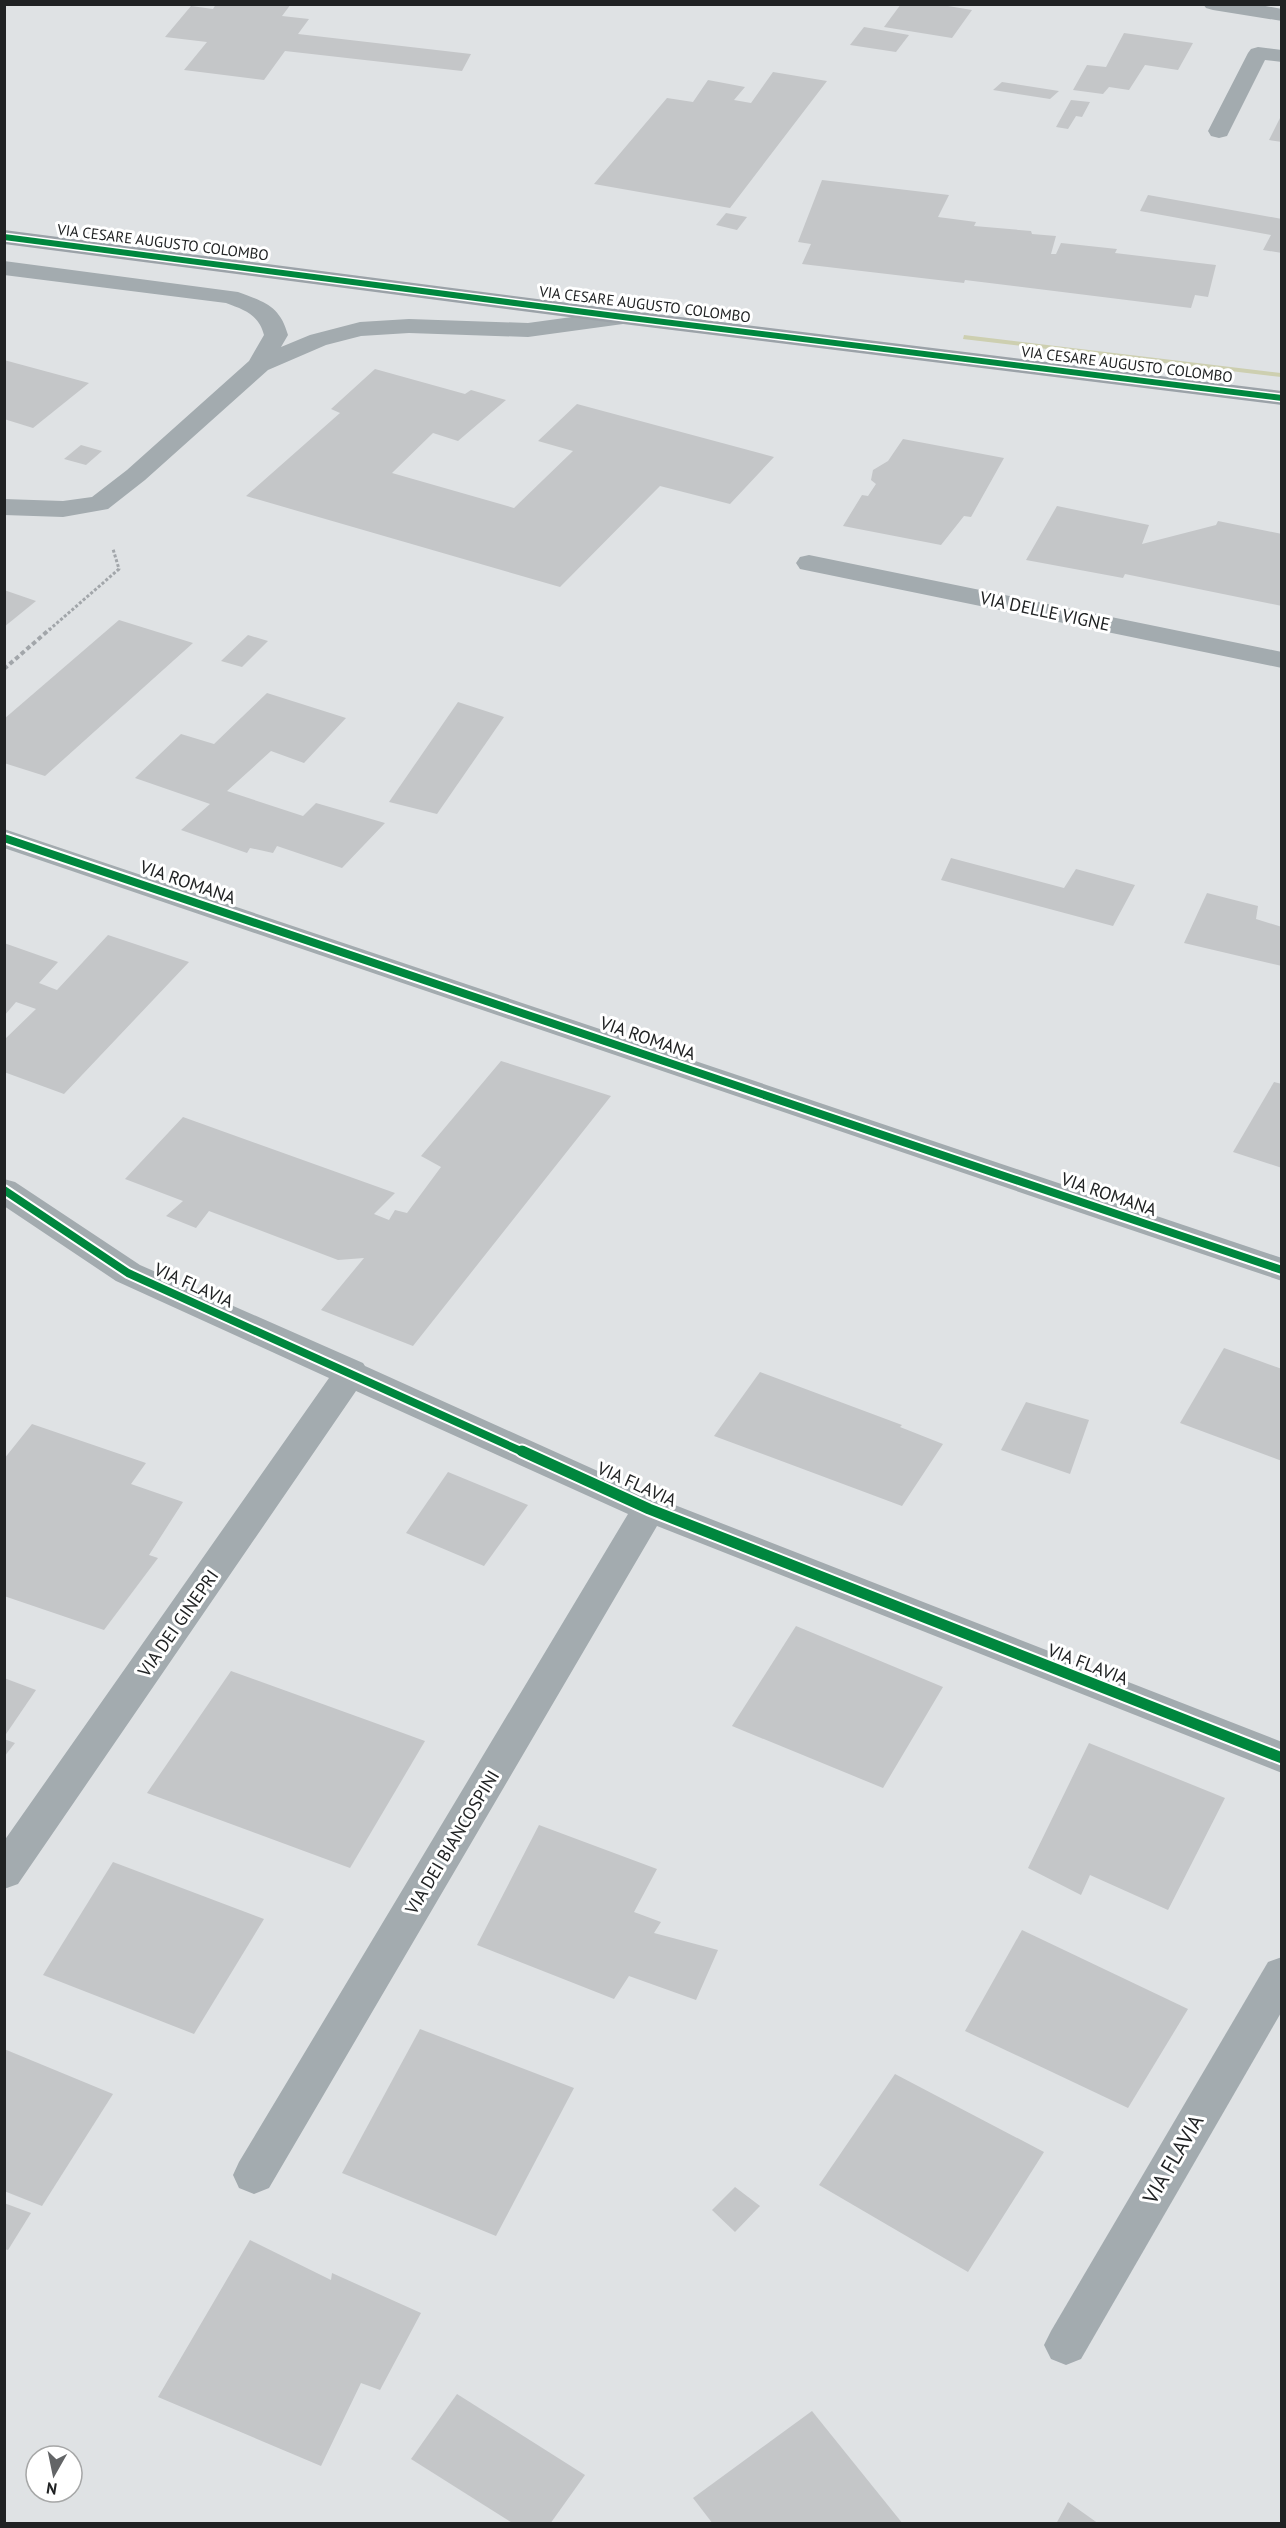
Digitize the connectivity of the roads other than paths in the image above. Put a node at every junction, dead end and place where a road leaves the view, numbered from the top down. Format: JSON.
{"nodes":[{"id":1,"x":1213,"y":4,"type":"edge"},
{"id":2,"x":1281,"y":15,"type":"edge"},
{"id":3,"x":1281,"y":56,"type":"edge"},
{"id":4,"x":1219,"y":132,"type":"dead end"},
{"id":5,"x":4,"y":237,"type":"edge"},
{"id":6,"x":4,"y":268,"type":"edge"},
{"id":7,"x":622,"y":317,"type":"junction"},
{"id":8,"x":259,"y":365,"type":"junction"},
{"id":9,"x":1281,"y":398,"type":"edge"},
{"id":10,"x":4,"y":507,"type":"edge"},
{"id":11,"x":809,"y":563,"type":"dead end"},
{"id":12,"x":1281,"y":660,"type":"edge"},
{"id":13,"x":4,"y":838,"type":"edge"},
{"id":14,"x":4,"y":1190,"type":"edge"},
{"id":15,"x":1281,"y":1269,"type":"edge"},
{"id":16,"x":351,"y":1372,"type":"junction"},
{"id":17,"x":649,"y":1509,"type":"junction"},
{"id":18,"x":1281,"y":1758,"type":"edge"},
{"id":19,"x":4,"y":1873,"type":"edge"},
{"id":20,"x":1281,"y":1974,"type":"edge"},
{"id":21,"x":254,"y":2175,"type":"dead end"},
{"id":22,"x":1066,"y":2345,"type":"dead end"}],
"edges":[{"from":1,"to":2,"type":"street"},
{"from":3,"to":4,"type":"street"},
{"from":5,"to":7,"type":"main road","name":"VIA CESARE AUGUSTO COLOMBO"},
{"from":6,"to":8,"type":"street","name":"VIA CESARE AUGUSTO COLOMBO"},
{"from":7,"to":8,"type":"street","name":"VIA CESARE AUGUSTO COLOMBO"},
{"from":7,"to":9,"type":"main road","name":"VIA CESARE AUGUSTO COLOMBO"},
{"from":8,"to":10,"type":"street","name":"VIA CESARE AUGUSTO COLOMBO"},
{"from":11,"to":12,"type":"street","name":"VIA DELLE VIGNE"},
{"from":13,"to":15,"type":"street","name":"VIA ROMANA"},
{"from":14,"to":16,"type":"street","name":"VIA FLAVIA"},
{"from":16,"to":17,"type":"street","name":"VIA FLAVIA"},
{"from":16,"to":19,"type":"street","name":"VIA DEI GINEPRI"},
{"from":17,"to":18,"type":"street","name":"VIA FLAVIA"},
{"from":17,"to":21,"type":"street","name":"VIA DEI BIANCOSPINI"},
{"from":20,"to":22,"type":"street","name":"VIA FLAVIA"}]}
